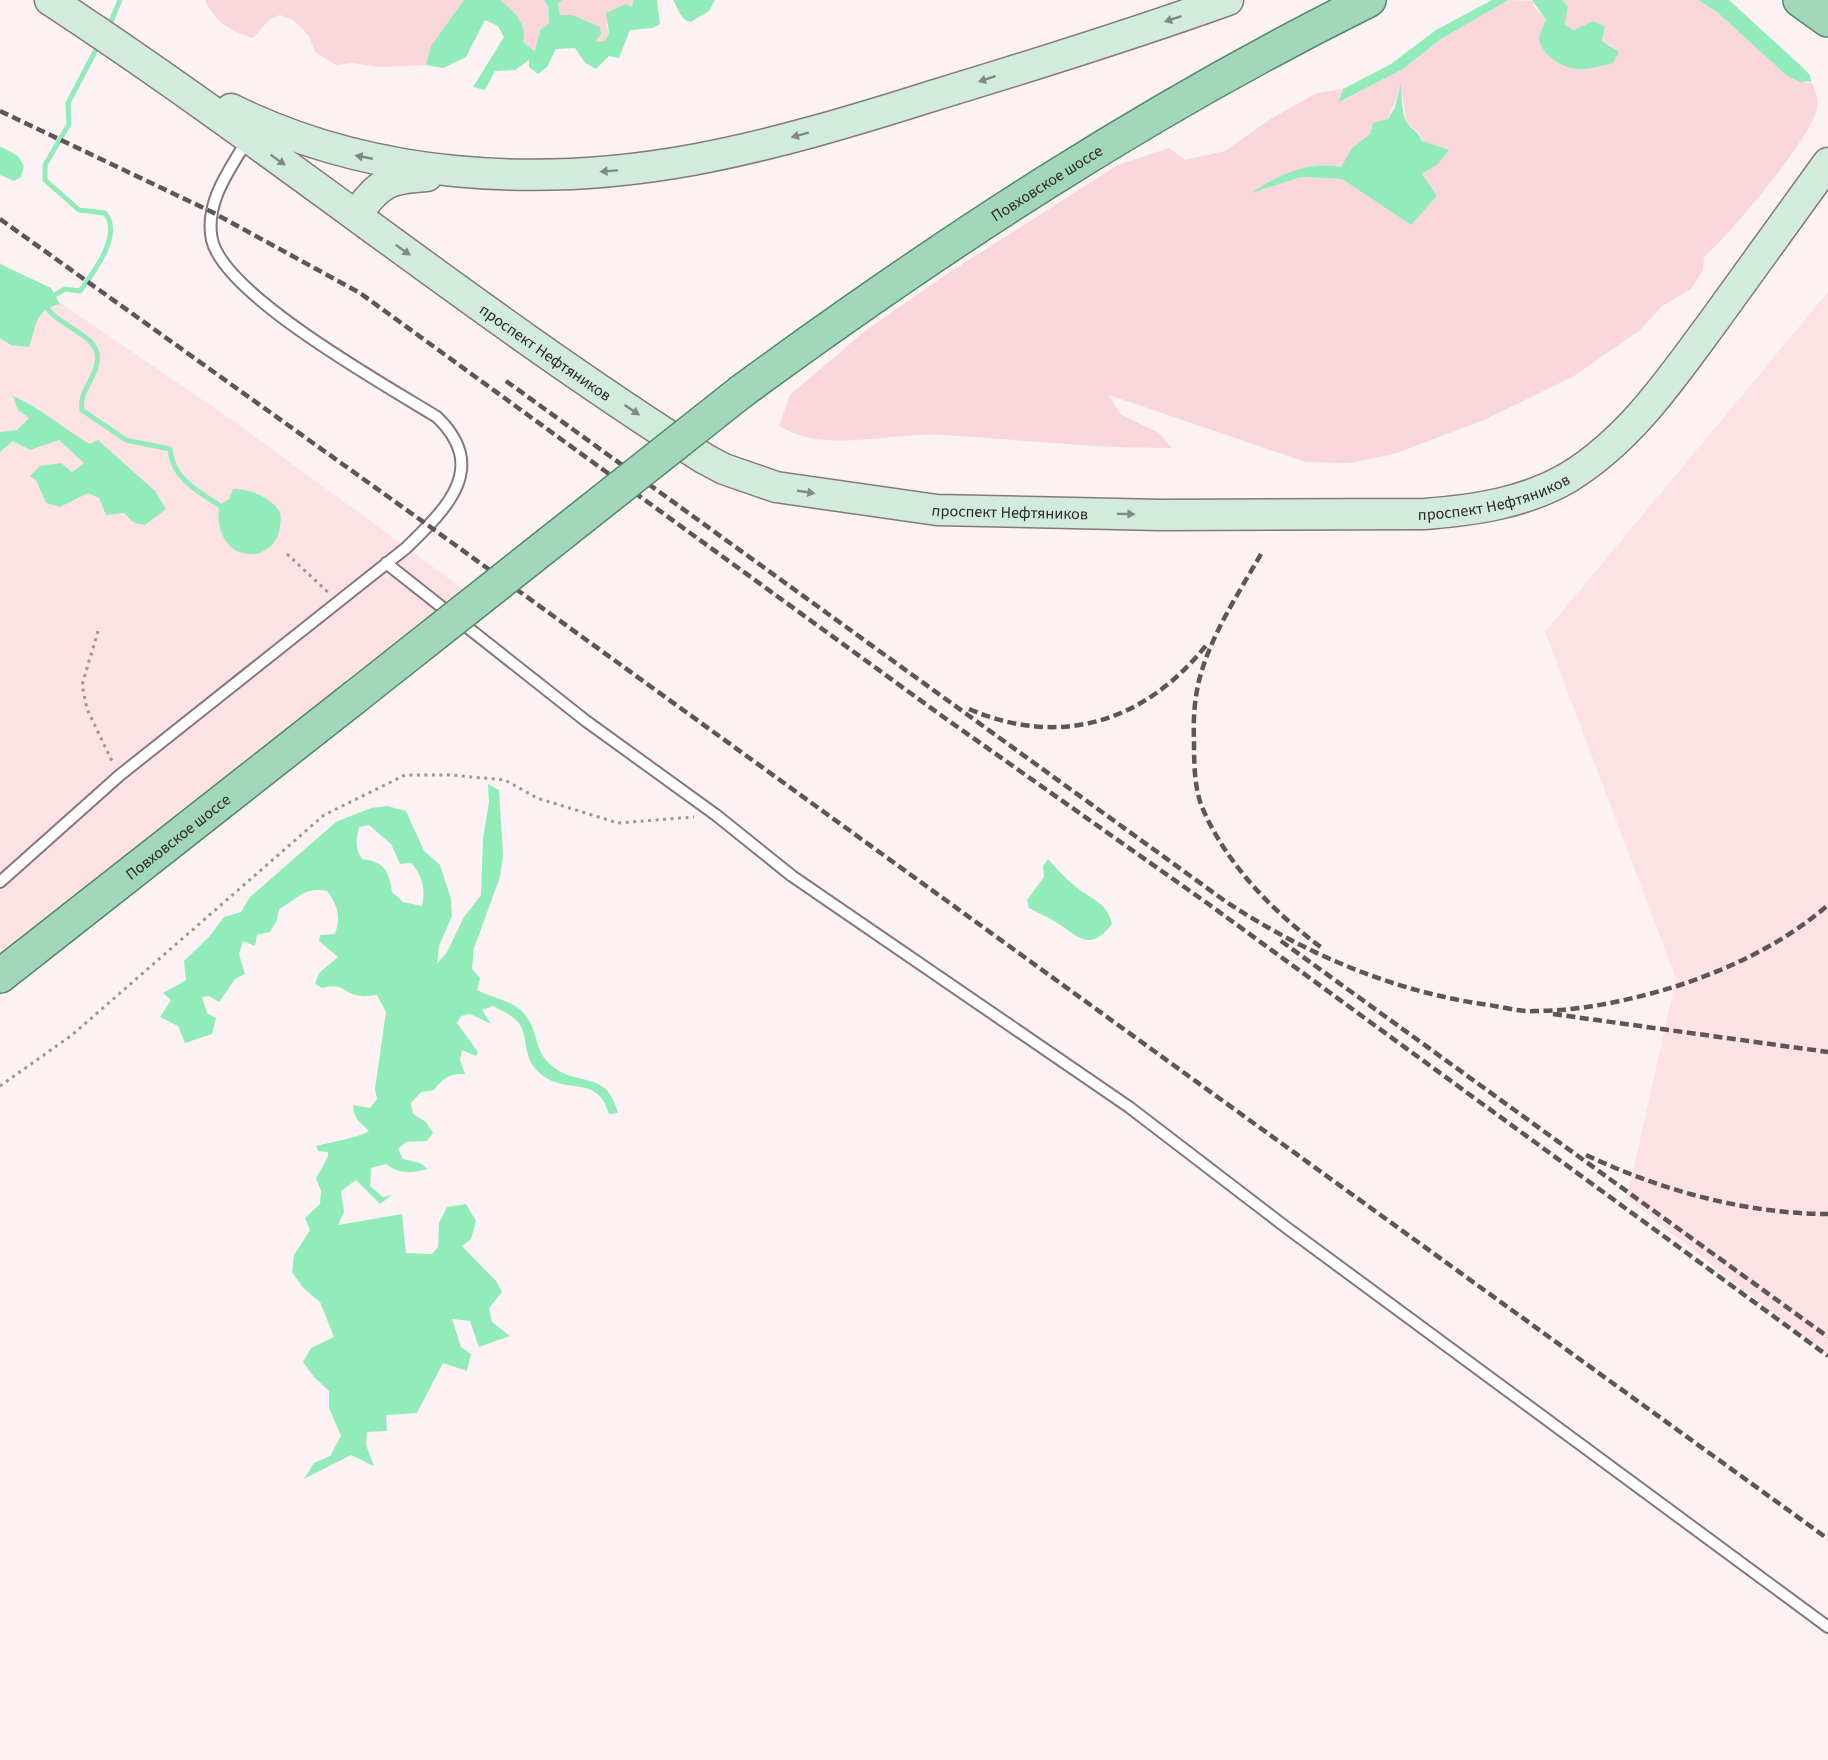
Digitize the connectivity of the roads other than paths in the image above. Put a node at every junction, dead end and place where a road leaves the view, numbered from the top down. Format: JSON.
{"nodes":[{"id":1,"x":50,"y":0,"type":"edge"},
{"id":2,"x":1228,"y":0,"type":"edge"},
{"id":3,"x":1369,"y":0,"type":"edge"},
{"id":4,"x":1800,"y":0,"type":"edge"},
{"id":5,"x":1828,"y":20,"type":"edge"},
{"id":6,"x":163,"y":75,"type":"junction"},
{"id":7,"x":248,"y":139,"type":"junction"},
{"id":8,"x":1828,"y":163,"type":"edge"},
{"id":9,"x":484,"y":174,"type":"junction"},
{"id":10,"x":356,"y":215,"type":"junction"},
{"id":11,"x":386,"y":563,"type":"junction"},
{"id":12,"x":0,"y":882,"type":"edge"},
{"id":13,"x":0,"y":976,"type":"edge"},
{"id":14,"x":1828,"y":1627,"type":"edge"}],
"edges":[{"from":1,"to":6,"type":"main road","name":"проспект Нефтяников"},
{"from":2,"to":9,"type":"main road","name":"проспект Нефтяников","one_way":true},
{"from":3,"to":13,"type":"main road","name":"Повховское шоссе","bridge":true},
{"from":4,"to":5,"type":"main road"},
{"from":6,"to":7,"type":"main road","name":"проспект Нефтяников"},
{"from":9,"to":6,"type":"main road","name":"проспект Нефтяников","one_way":true},
{"from":7,"to":10,"type":"main road","name":"проспект Нефтяников","one_way":true},
{"from":7,"to":11,"type":"lane"},
{"from":10,"to":8,"type":"main road","name":"проспект Нефтяников","one_way":true},
{"from":9,"to":10,"type":"main road"},
{"from":11,"to":12,"type":"lane"},
{"from":11,"to":14,"type":"lane"}]}
